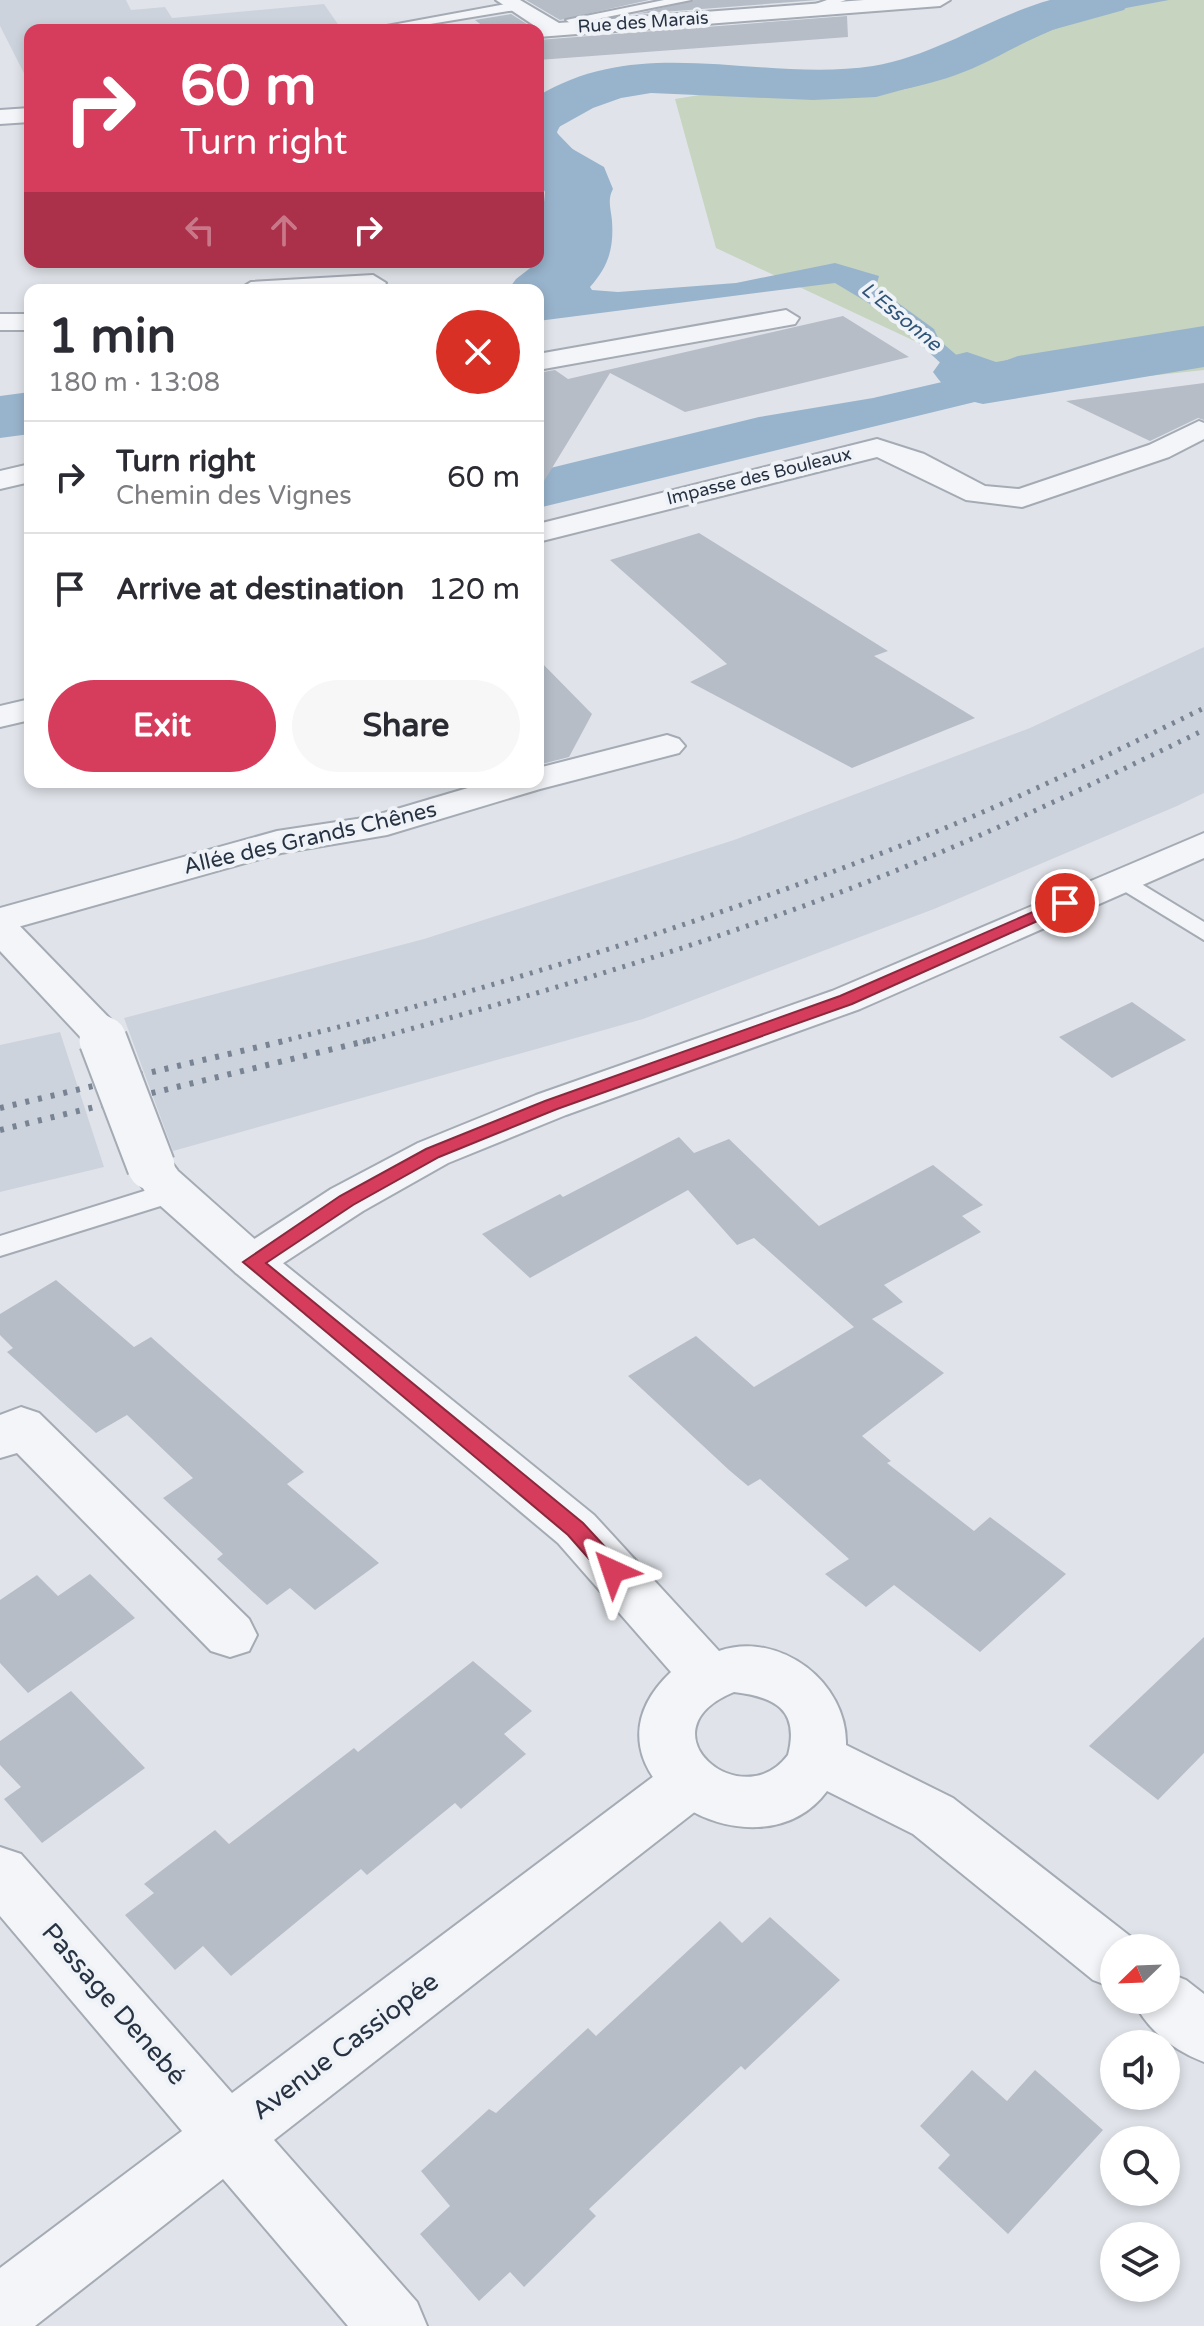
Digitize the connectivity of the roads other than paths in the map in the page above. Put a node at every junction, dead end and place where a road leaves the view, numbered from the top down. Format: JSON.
{"nodes":[{"id":1,"x":685,"y":0,"type":"edge"},
{"id":2,"x":840,"y":0,"type":"edge"},
{"id":3,"x":940,"y":0,"type":"edge"},
{"id":4,"x":512,"y":3,"type":"edge"},
{"id":5,"x":799,"y":12,"type":"junction"},
{"id":6,"x":402,"y":24,"type":"edge"},
{"id":7,"x":538,"y":24,"type":"edge"},
{"id":8,"x":579,"y":26,"type":"junction"},
{"id":9,"x":545,"y":30,"type":"edge"},
{"id":10,"x":24,"y":115,"type":"edge"},
{"id":11,"x":0,"y":117,"type":"edge"},
{"id":12,"x":373,"y":283,"type":"dead end"},
{"id":13,"x":356,"y":284,"type":"edge"},
{"id":14,"x":786,"y":318,"type":"dead end"},
{"id":15,"x":0,"y":322,"type":"edge"},
{"id":16,"x":24,"y":322,"type":"edge"},
{"id":17,"x":544,"y":361,"type":"edge"},
{"id":18,"x":1199,"y":430,"type":"dead end"},
{"id":19,"x":24,"y":474,"type":"edge"},
{"id":20,"x":0,"y":480,"type":"edge"},
{"id":21,"x":544,"y":531,"type":"edge"},
{"id":22,"x":24,"y":711,"type":"edge"},
{"id":23,"x":0,"y":717,"type":"edge"},
{"id":24,"x":667,"y":746,"type":"dead end"},
{"id":25,"x":544,"y":777,"type":"edge"},
{"id":26,"x":507,"y":788,"type":"edge"},
{"id":27,"x":1204,"y":844,"type":"edge"},
{"id":28,"x":1120,"y":878,"type":"junction"},
{"id":29,"x":0,"y":920,"type":"edge"},
{"id":30,"x":0,"y":928,"type":"edge"},
{"id":31,"x":1204,"y":933,"type":"edge"},
{"id":32,"x":162,"y":1179,"type":"junction"},
{"id":33,"x":0,"y":1246,"type":"edge"},
{"id":34,"x":252,"y":1262,"type":"junction"},
{"id":35,"x":0,"y":1439,"type":"edge"},
{"id":36,"x":230,"y":1635,"type":"dead end"},
{"id":37,"x":707,"y":1675,"type":"junction"},
{"id":38,"x":819,"y":1759,"type":"junction"},
{"id":39,"x":690,"y":1782,"type":"junction"},
{"id":40,"x":0,"y":1873,"type":"edge"},
{"id":41,"x":1100,"y":1949,"type":"edge"},
{"id":42,"x":1180,"y":2013,"type":"edge"},
{"id":43,"x":1204,"y":2032,"type":"edge"},
{"id":44,"x":228,"y":2135,"type":"junction"},
{"id":45,"x":0,"y":2310,"type":"edge"},
{"id":46,"x":393,"y":2326,"type":"edge"}],
"edges":[{"from":1,"to":8,"type":"lane"},
{"from":2,"to":5,"type":"lane"},
{"from":3,"to":5,"type":"street","name":"Rue des Marais"},
{"from":4,"to":6,"type":"lane"},
{"from":4,"to":7,"type":"street"},
{"from":5,"to":8,"type":"street","name":"Rue des Marais"},
{"from":8,"to":9,"type":"street","name":"Rue des Marais"},
{"from":10,"to":11,"type":"street"},
{"from":12,"to":13,"type":"street"},
{"from":14,"to":17,"type":"street"},
{"from":15,"to":16,"type":"street"},
{"from":18,"to":21,"type":"street","name":"Impasse des Bouleaux"},
{"from":19,"to":20,"type":"street"},
{"from":22,"to":23,"type":"street"},
{"from":24,"to":25,"type":"street"},
{"from":26,"to":29,"type":"street","name":"Allée des Grands Chênes"},
{"from":27,"to":28,"type":"street"},
{"from":28,"to":31,"type":"lane"},
{"from":28,"to":34,"type":"street"},
{"from":30,"to":32,"type":"street","bridge":true},
{"from":32,"to":33,"type":"lane"},
{"from":32,"to":34,"type":"street"},
{"from":34,"to":37,"type":"street"},
{"from":35,"to":36,"type":"street"},
{"from":37,"to":38,"type":"street"},
{"from":37,"to":39,"type":"street"},
{"from":38,"to":39,"type":"street"},
{"from":38,"to":41,"type":"street"},
{"from":39,"to":44,"type":"street","name":"Avenue Cassiopée"},
{"from":40,"to":44,"type":"street","name":"Passage Denebé"},
{"from":42,"to":43,"type":"street"},
{"from":44,"to":45,"type":"street","name":"Avenue Cassiopée"},
{"from":44,"to":46,"type":"street","name":"Passage Denebé"}]}
